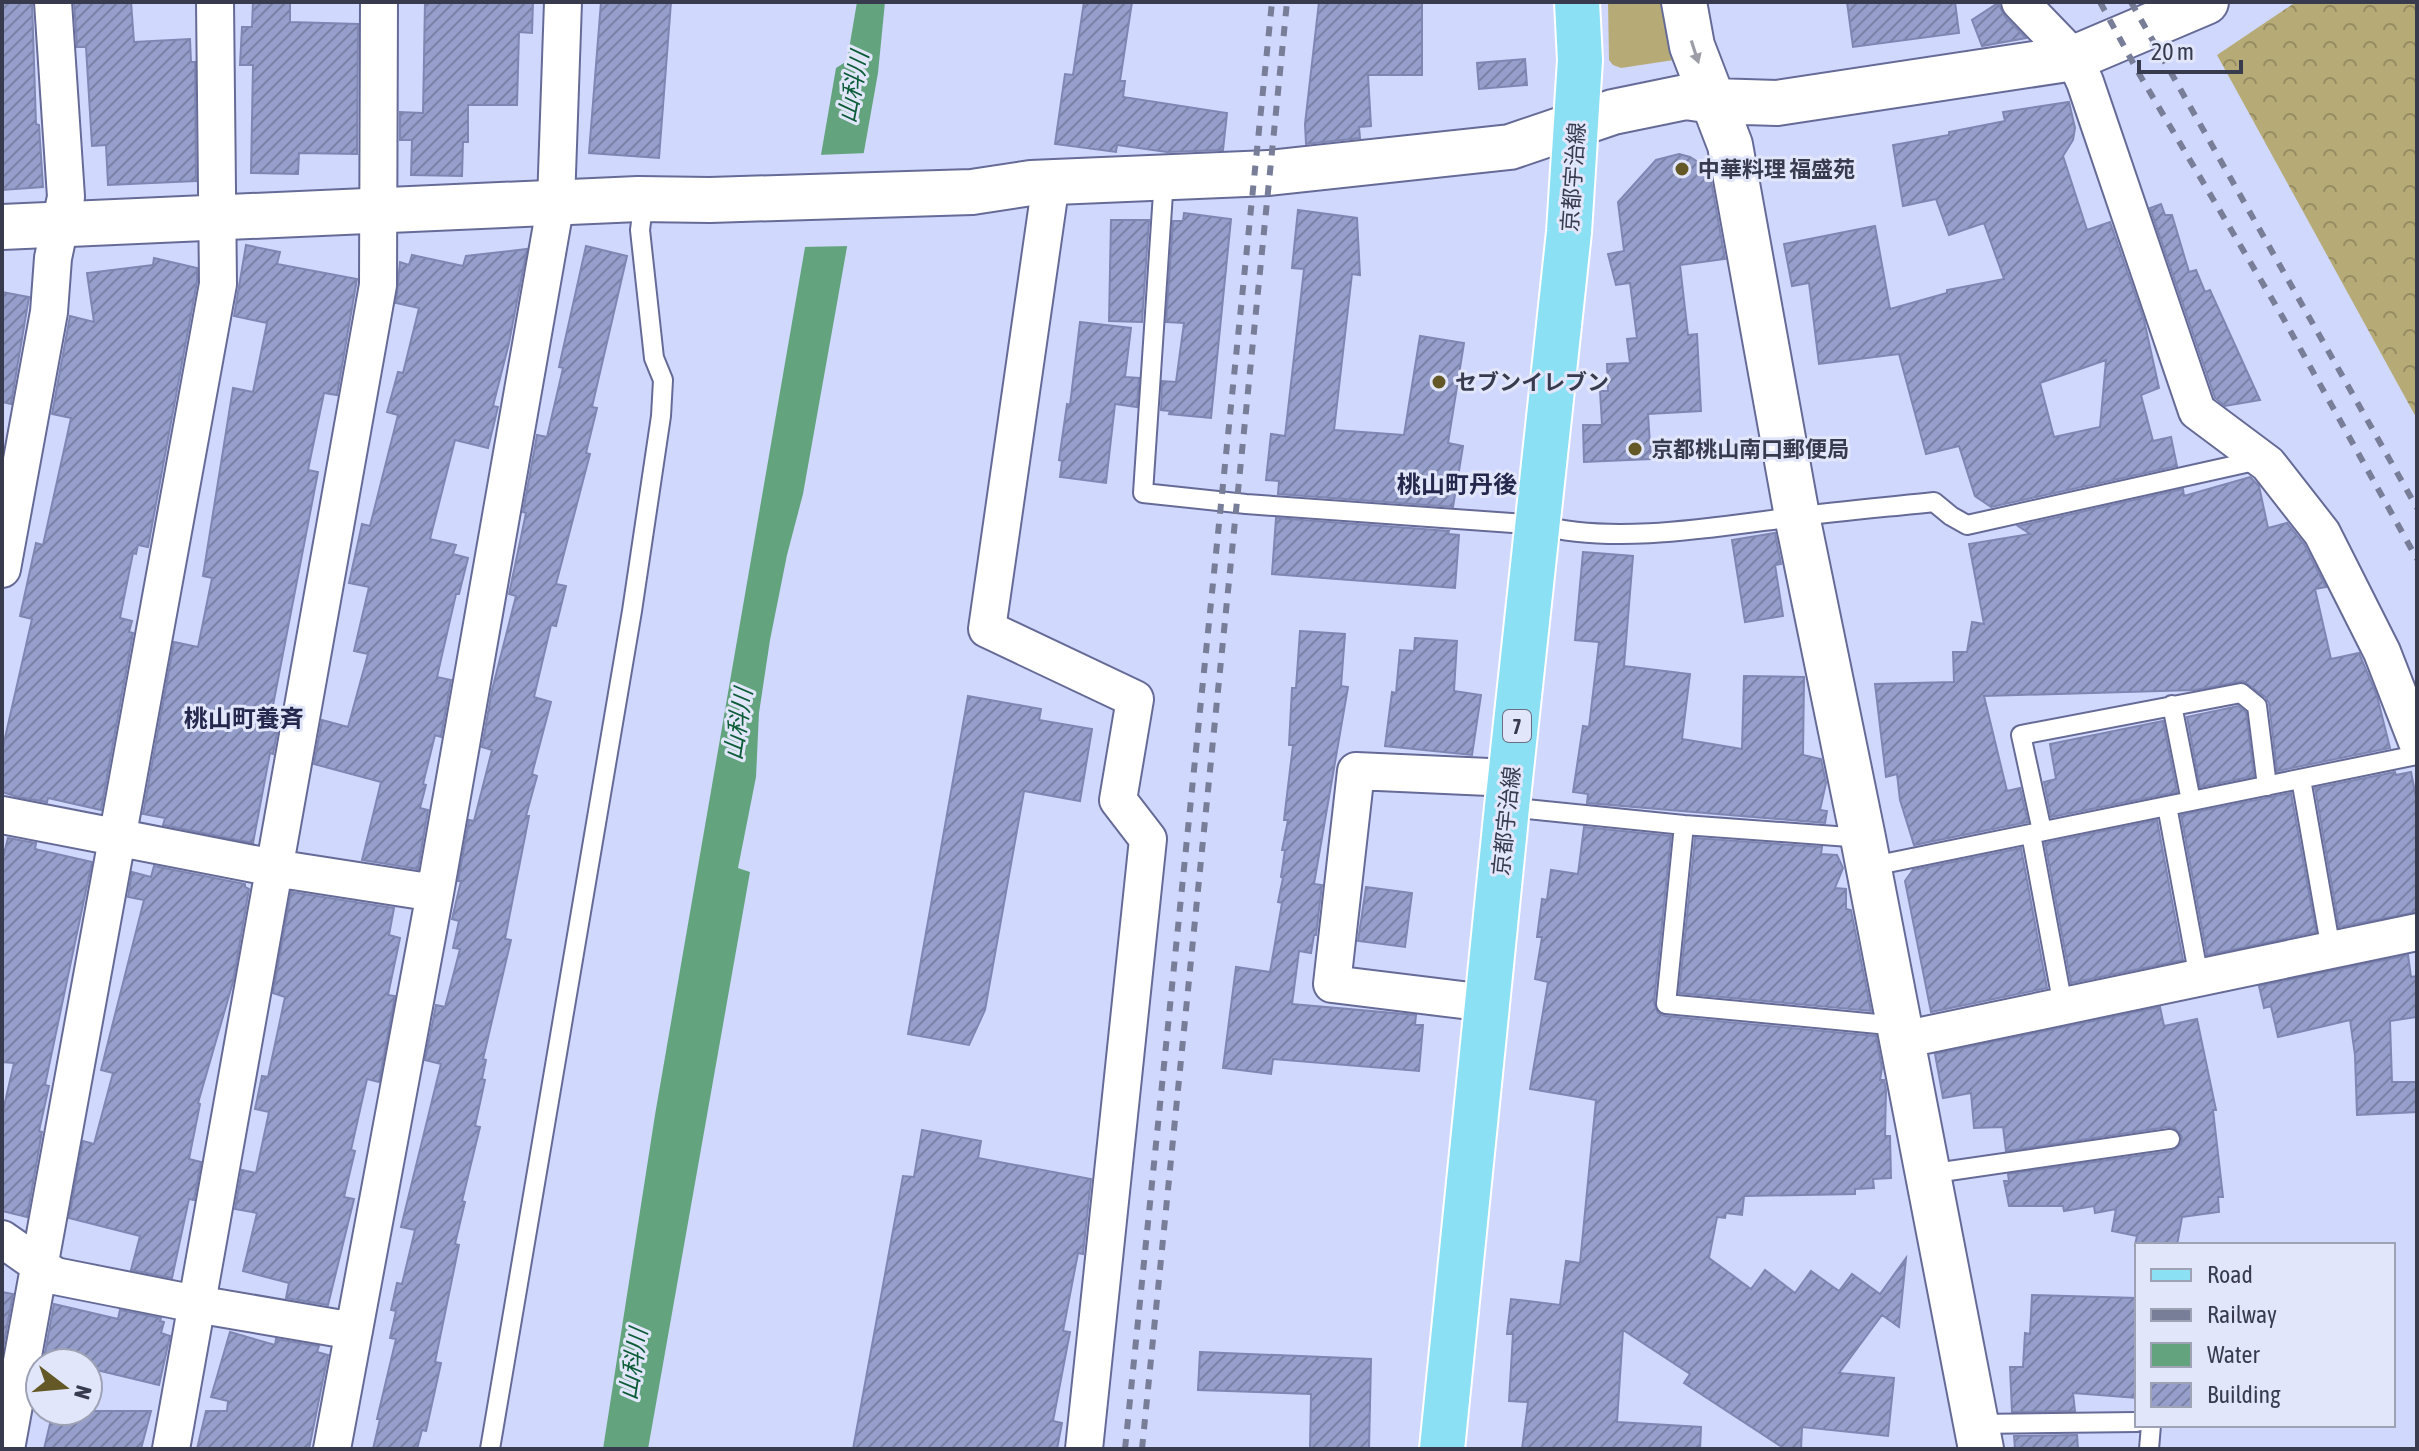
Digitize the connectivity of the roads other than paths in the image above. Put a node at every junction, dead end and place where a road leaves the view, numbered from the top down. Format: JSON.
{"nodes":[{"id":1,"x":53,"y":2,"type":"edge"},
{"id":2,"x":215,"y":2,"type":"edge"},
{"id":3,"x":379,"y":2,"type":"edge"},
{"id":4,"x":563,"y":2,"type":"edge"},
{"id":5,"x":1577,"y":2,"type":"edge"},
{"id":6,"x":1684,"y":2,"type":"edge"},
{"id":7,"x":2020,"y":2,"type":"edge"},
{"id":8,"x":2206,"y":2,"type":"edge"},
{"id":9,"x":2074,"y":58,"type":"junction"},
{"id":10,"x":1713,"y":101,"type":"junction"},
{"id":11,"x":1577,"y":124,"type":"junction"},
{"id":12,"x":1164,"y":178,"type":"junction"},
{"id":13,"x":1051,"y":182,"type":"junction"},
{"id":14,"x":644,"y":199,"type":"junction"},
{"id":15,"x":556,"y":202,"type":"junction"},
{"id":16,"x":377,"y":210,"type":"junction"},
{"id":17,"x":217,"y":216,"type":"junction"},
{"id":18,"x":62,"y":225,"type":"junction"},
{"id":19,"x":2,"y":227,"type":"edge"},
{"id":20,"x":2262,"y":459,"type":"junction"},
{"id":21,"x":1797,"y":516,"type":"junction"},
{"id":22,"x":1539,"y":525,"type":"junction"},
{"id":23,"x":2,"y":569,"type":"edge"},
{"id":24,"x":2172,"y":705,"type":"junction"},
{"id":25,"x":2417,"y":742,"type":"edge"},
{"id":26,"x":2417,"y":755,"type":"edge"},
{"id":27,"x":2301,"y":779,"type":"junction"},
{"id":28,"x":2267,"y":786,"type":"junction"},
{"id":29,"x":1509,"y":793,"type":"junction"},
{"id":30,"x":2191,"y":801,"type":"junction"},
{"id":31,"x":2167,"y":806,"type":"junction"},
{"id":32,"x":2,"y":815,"type":"edge"},
{"id":33,"x":1684,"y":825,"type":"junction"},
{"id":34,"x":2037,"y":833,"type":"junction"},
{"id":35,"x":118,"y":835,"type":"junction"},
{"id":36,"x":1865,"y":853,"type":"junction"},
{"id":37,"x":274,"y":868,"type":"junction"},
{"id":38,"x":435,"y":893,"type":"junction"},
{"id":39,"x":2417,"y":932,"type":"edge"},
{"id":40,"x":2331,"y":950,"type":"junction"},
{"id":41,"x":2199,"y":978,"type":"junction"},
{"id":42,"x":1487,"y":1003,"type":"junction"},
{"id":43,"x":2063,"y":1006,"type":"junction"},
{"id":44,"x":1900,"y":1033,"type":"junction"},
{"id":45,"x":2170,"y":1139,"type":"dead end"},
{"id":46,"x":1927,"y":1174,"type":"junction"},
{"id":47,"x":2,"y":1239,"type":"edge"},
{"id":48,"x":38,"y":1263,"type":"junction"},
{"id":49,"x":196,"y":1304,"type":"junction"},
{"id":50,"x":354,"y":1331,"type":"junction"},
{"id":51,"x":2135,"y":1422,"type":"edge"},
{"id":52,"x":2151,"y":1427,"type":"edge"},
{"id":53,"x":1979,"y":1436,"type":"edge"},
{"id":54,"x":6,"y":1449,"type":"edge"},
{"id":55,"x":171,"y":1449,"type":"edge"},
{"id":56,"x":332,"y":1449,"type":"edge"},
{"id":57,"x":490,"y":1449,"type":"edge"},
{"id":58,"x":1084,"y":1449,"type":"edge"},
{"id":59,"x":1442,"y":1449,"type":"edge"},
{"id":60,"x":2149,"y":1449,"type":"edge"}],
"edges":[{"from":1,"to":18,"type":"street"},
{"from":2,"to":17,"type":"street"},
{"from":3,"to":16,"type":"street"},
{"from":4,"to":15,"type":"street"},
{"from":5,"to":11,"type":"main road","name":"京都宇治線","number":"7"},
{"from":6,"to":10,"type":"street","one_way":true},
{"from":7,"to":9,"type":"street"},
{"from":8,"to":9,"type":"street"},
{"from":9,"to":10,"type":"street"},
{"from":9,"to":20,"type":"street"},
{"from":10,"to":11,"type":"street"},
{"from":10,"to":21,"type":"street"},
{"from":11,"to":12,"type":"street"},
{"from":11,"to":22,"type":"main road","name":"京都宇治線","number":"7"},
{"from":12,"to":13,"type":"street"},
{"from":12,"to":22,"type":"lane"},
{"from":13,"to":14,"type":"street"},
{"from":13,"to":58,"type":"street"},
{"from":14,"to":15,"type":"street"},
{"from":14,"to":57,"type":"lane"},
{"from":15,"to":16,"type":"street"},
{"from":15,"to":38,"type":"street"},
{"from":16,"to":17,"type":"street"},
{"from":16,"to":37,"type":"street"},
{"from":17,"to":18,"type":"street"},
{"from":17,"to":35,"type":"street"},
{"from":18,"to":19,"type":"street"},
{"from":18,"to":23,"type":"street"},
{"from":20,"to":21,"type":"lane"},
{"from":20,"to":25,"type":"street"},
{"from":21,"to":22,"type":"lane"},
{"from":21,"to":36,"type":"street"},
{"from":22,"to":29,"type":"main road","name":"京都宇治線","number":"7"},
{"from":24,"to":28,"type":"lane"},
{"from":24,"to":30,"type":"lane"},
{"from":24,"to":34,"type":"lane"},
{"from":26,"to":27,"type":"lane"},
{"from":27,"to":28,"type":"lane"},
{"from":27,"to":40,"type":"lane"},
{"from":28,"to":30,"type":"lane"},
{"from":29,"to":33,"type":"lane"},
{"from":29,"to":42,"type":"main road","name":"京都宇治線","number":"7"},
{"from":29,"to":42,"type":"street"},
{"from":30,"to":31,"type":"lane"},
{"from":31,"to":34,"type":"lane"},
{"from":31,"to":41,"type":"lane"},
{"from":32,"to":35,"type":"street"},
{"from":33,"to":36,"type":"lane"},
{"from":33,"to":44,"type":"lane"},
{"from":34,"to":36,"type":"lane"},
{"from":34,"to":43,"type":"lane"},
{"from":35,"to":37,"type":"street"},
{"from":35,"to":48,"type":"street"},
{"from":36,"to":44,"type":"street"},
{"from":37,"to":38,"type":"street"},
{"from":37,"to":49,"type":"street"},
{"from":38,"to":50,"type":"street"},
{"from":39,"to":40,"type":"street"},
{"from":40,"to":41,"type":"street"},
{"from":41,"to":43,"type":"street"},
{"from":42,"to":59,"type":"main road","name":"京都宇治線","number":"7"},
{"from":43,"to":44,"type":"street"},
{"from":44,"to":46,"type":"street"},
{"from":45,"to":46,"type":"lane"},
{"from":46,"to":53,"type":"street"},
{"from":47,"to":48,"type":"street"},
{"from":48,"to":49,"type":"street"},
{"from":48,"to":54,"type":"street"},
{"from":49,"to":50,"type":"street"},
{"from":49,"to":55,"type":"street"},
{"from":50,"to":56,"type":"street"},
{"from":51,"to":53,"type":"lane"},
{"from":52,"to":60,"type":"lane"}]}
